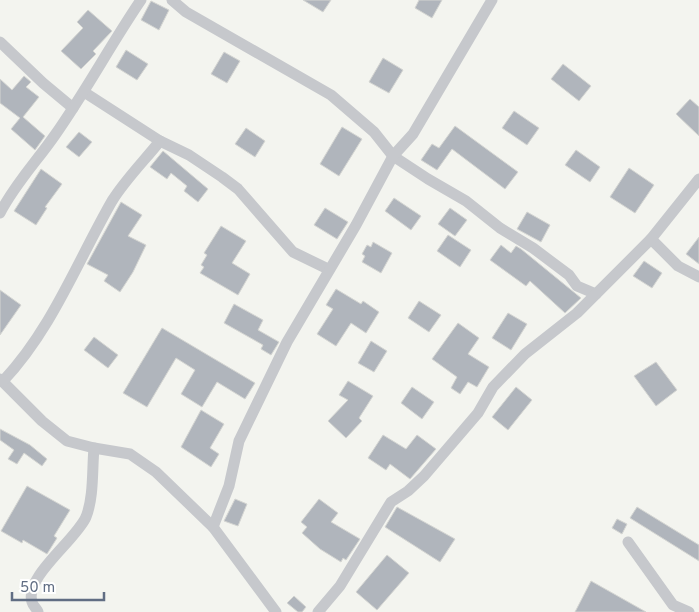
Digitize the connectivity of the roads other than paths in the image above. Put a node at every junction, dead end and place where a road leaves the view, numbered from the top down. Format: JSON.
{"nodes":[{"id":1,"x":141,"y":0,"type":"edge"},
{"id":2,"x":172,"y":0,"type":"edge"},
{"id":3,"x":492,"y":0,"type":"edge"},
{"id":4,"x":0,"y":42,"type":"edge"},
{"id":5,"x":84,"y":92,"type":"junction"},
{"id":6,"x":73,"y":108,"type":"junction"},
{"id":7,"x":160,"y":141,"type":"junction"},
{"id":8,"x":393,"y":156,"type":"junction"},
{"id":9,"x":699,"y":178,"type":"edge"},
{"id":10,"x":0,"y":212,"type":"edge"},
{"id":11,"x":650,"y":239,"type":"junction"},
{"id":12,"x":328,"y":269,"type":"junction"},
{"id":13,"x":699,"y":277,"type":"edge"},
{"id":14,"x":596,"y":294,"type":"junction"},
{"id":15,"x":1,"y":380,"type":"edge"},
{"id":16,"x":94,"y":448,"type":"junction"},
{"id":17,"x":213,"y":527,"type":"junction"},
{"id":18,"x":628,"y":542,"type":"dead end"},
{"id":19,"x":38,"y":612,"type":"edge"},
{"id":20,"x":276,"y":612,"type":"edge"},
{"id":21,"x":318,"y":612,"type":"edge"},
{"id":22,"x":689,"y":612,"type":"edge"}],
"edges":[{"from":1,"to":5,"type":"street"},
{"from":2,"to":8,"type":"street"},
{"from":3,"to":8,"type":"street"},
{"from":4,"to":6,"type":"street"},
{"from":5,"to":6,"type":"street"},
{"from":5,"to":7,"type":"street"},
{"from":6,"to":10,"type":"street"},
{"from":7,"to":12,"type":"street"},
{"from":7,"to":15,"type":"street"},
{"from":8,"to":12,"type":"street"},
{"from":8,"to":14,"type":"street"},
{"from":9,"to":11,"type":"street"},
{"from":11,"to":13,"type":"street"},
{"from":11,"to":14,"type":"street"},
{"from":12,"to":17,"type":"street"},
{"from":14,"to":21,"type":"street"},
{"from":15,"to":16,"type":"street"},
{"from":16,"to":17,"type":"street"},
{"from":16,"to":19,"type":"street"},
{"from":17,"to":20,"type":"street"},
{"from":18,"to":22,"type":"street"}]}
